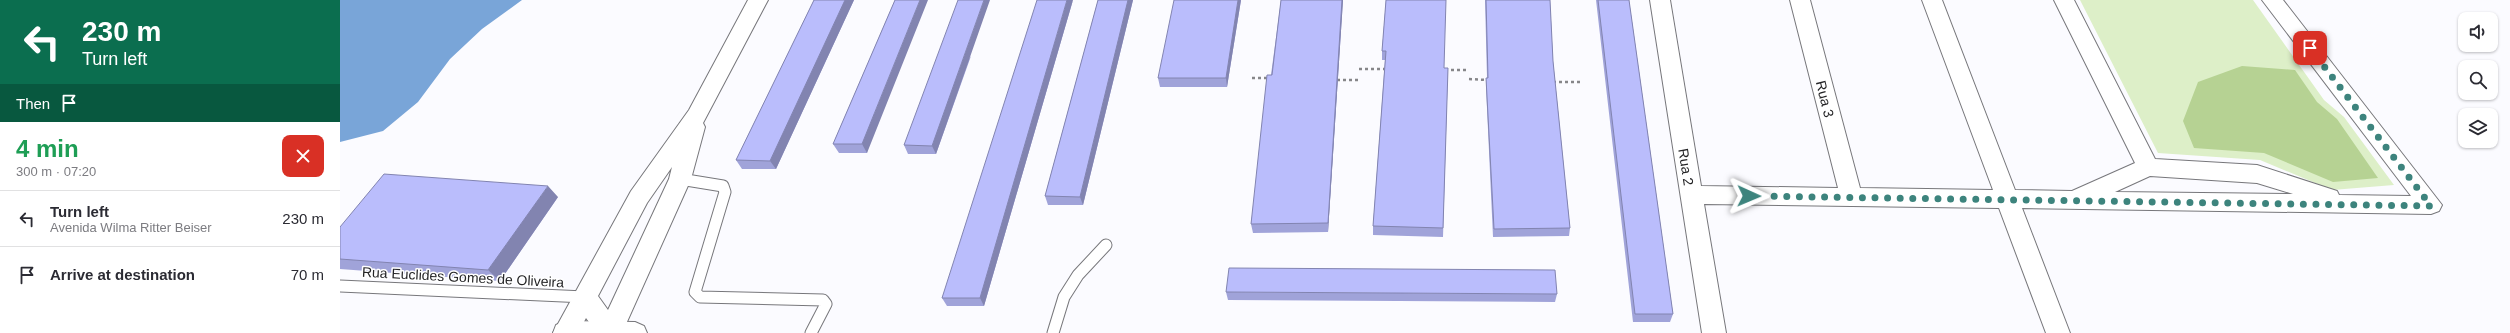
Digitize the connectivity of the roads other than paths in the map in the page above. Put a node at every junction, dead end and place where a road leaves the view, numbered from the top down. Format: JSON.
{"nodes":[{"id":1,"x":758,"y":0,"type":"edge"},
{"id":2,"x":1660,"y":0,"type":"edge"},
{"id":3,"x":1800,"y":0,"type":"edge"},
{"id":4,"x":1932,"y":0,"type":"edge"},
{"id":5,"x":2064,"y":0,"type":"edge"},
{"id":6,"x":2272,"y":0,"type":"edge"},
{"id":7,"x":697,"y":115,"type":"junction"},
{"id":8,"x":2148,"y":167,"type":"junction"},
{"id":9,"x":680,"y":179,"type":"junction"},
{"id":10,"x":1690,"y":195,"type":"junction"},
{"id":11,"x":1851,"y":197,"type":"junction"},
{"id":12,"x":2007,"y":199,"type":"junction"},
{"id":13,"x":2074,"y":200,"type":"junction"},
{"id":14,"x":2352,"y":204,"type":"junction"},
{"id":15,"x":1106,"y":245,"type":"dead end"},
{"id":16,"x":340,"y":286,"type":"edge"},
{"id":17,"x":585,"y":297,"type":"junction"},
{"id":18,"x":565,"y":332,"type":"edge"},
{"id":19,"x":610,"y":333,"type":"edge"},
{"id":20,"x":635,"y":333,"type":"edge"},
{"id":21,"x":811,"y":333,"type":"edge"},
{"id":22,"x":1053,"y":333,"type":"edge"},
{"id":23,"x":1714,"y":333,"type":"edge"},
{"id":24,"x":2058,"y":333,"type":"edge"}],
"edges":[{"from":1,"to":7,"type":"street"},
{"from":2,"to":10,"type":"street","name":"Rua 2"},
{"from":3,"to":11,"type":"street","name":"Rua 3"},
{"from":4,"to":12,"type":"street"},
{"from":5,"to":8,"type":"street"},
{"from":6,"to":14,"type":"street"},
{"from":7,"to":9,"type":"street"},
{"from":7,"to":17,"type":"street"},
{"from":8,"to":13,"type":"street"},
{"from":8,"to":14,"type":"street"},
{"from":9,"to":19,"type":"street"},
{"from":9,"to":21,"type":"lane"},
{"from":10,"to":11,"type":"street"},
{"from":10,"to":23,"type":"street","name":"Rua 2"},
{"from":11,"to":12,"type":"street"},
{"from":12,"to":13,"type":"street"},
{"from":12,"to":24,"type":"street"},
{"from":13,"to":14,"type":"street"},
{"from":15,"to":22,"type":"lane"},
{"from":16,"to":17,"type":"lane","name":"Rua Euclides Gomes de Oliveira"},
{"from":17,"to":18,"type":"street"},
{"from":17,"to":19,"type":"street"},
{"from":18,"to":19,"type":"street"},
{"from":19,"to":20,"type":"street"}]}
